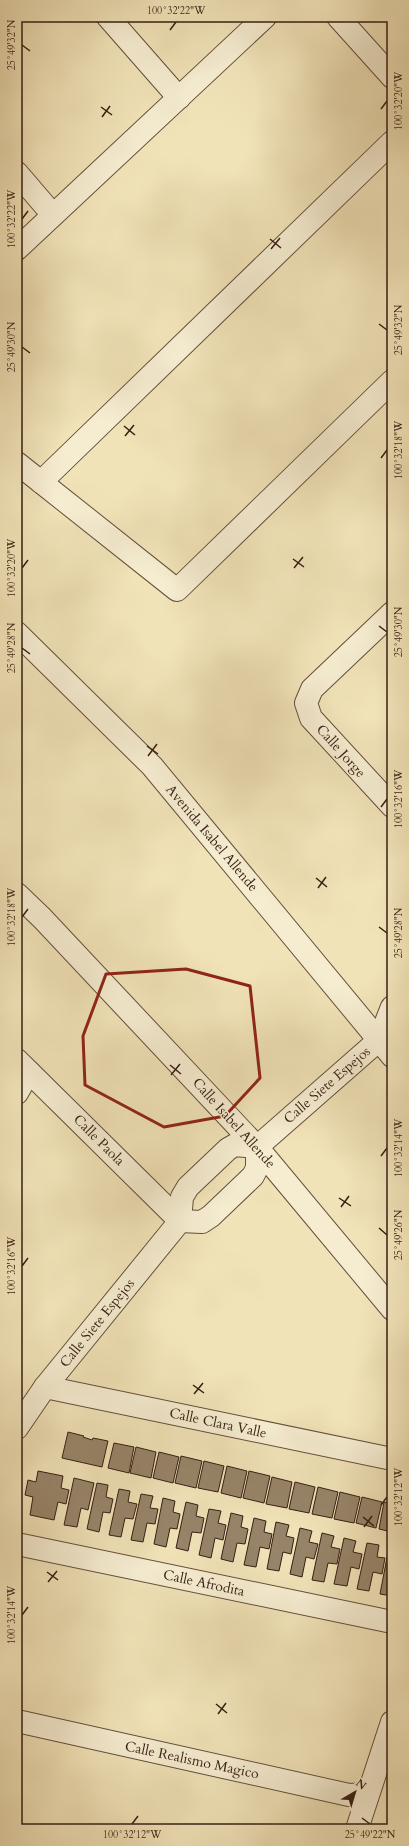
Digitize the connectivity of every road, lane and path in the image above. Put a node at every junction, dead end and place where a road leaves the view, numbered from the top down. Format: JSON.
{"nodes":[{"id":1,"x":108,"y":17,"type":"edge"},
{"id":2,"x":265,"y":17,"type":"edge"},
{"id":3,"x":338,"y":17,"type":"edge"},
{"id":4,"x":392,"y":77,"type":"edge"},
{"id":5,"x":179,"y":98,"type":"junction"},
{"id":6,"x":392,"y":142,"type":"edge"},
{"id":7,"x":17,"y":173,"type":"edge"},
{"id":8,"x":54,"y":214,"type":"junction"},
{"id":9,"x":17,"y":249,"type":"edge"},
{"id":10,"x":392,"y":381,"type":"edge"},
{"id":11,"x":17,"y":463,"type":"edge"},
{"id":12,"x":41,"y":482,"type":"junction"},
{"id":13,"x":392,"y":613,"type":"edge"},
{"id":14,"x":17,"y":634,"type":"edge"},
{"id":15,"x":392,"y":806,"type":"edge"},
{"id":16,"x":17,"y":894,"type":"edge"},
{"id":17,"x":392,"y":1007,"type":"edge"},
{"id":18,"x":388,"y":1044,"type":"edge"},
{"id":19,"x":23,"y":1066,"type":"edge"},
{"id":20,"x":17,"y":1092,"type":"edge"},
{"id":21,"x":257,"y":1147,"type":"junction"},
{"id":22,"x":180,"y":1221,"type":"junction"},
{"id":23,"x":392,"y":1309,"type":"edge"},
{"id":24,"x":45,"y":1387,"type":"junction"},
{"id":25,"x":17,"y":1428,"type":"edge"},
{"id":26,"x":392,"y":1459,"type":"edge"},
{"id":27,"x":17,"y":1544,"type":"edge"},
{"id":28,"x":392,"y":1622,"type":"edge"},
{"id":29,"x":17,"y":1722,"type":"edge"},
{"id":30,"x":392,"y":1722,"type":"edge"},
{"id":31,"x":367,"y":1794,"type":"junction"},
{"id":32,"x":357,"y":1829,"type":"edge"}],
"edges":[{"from":1,"to":5,"type":"street"},
{"from":2,"to":5,"type":"street"},
{"from":3,"to":4,"type":"street"},
{"from":5,"to":8,"type":"street"},
{"from":6,"to":12,"type":"street"},
{"from":7,"to":8,"type":"street"},
{"from":8,"to":9,"type":"street"},
{"from":10,"to":12,"type":"street"},
{"from":11,"to":12,"type":"street"},
{"from":13,"to":15,"type":"street","name":"Calle Jorge"},
{"from":14,"to":18,"type":"street","name":"Avenida Isabel Allende"},
{"from":16,"to":21,"type":"street","name":"Calle Isabel Allende"},
{"from":17,"to":18,"type":"street"},
{"from":18,"to":21,"type":"street","name":"Calle Siete Espejos"},
{"from":19,"to":20,"type":"street"},
{"from":19,"to":22,"type":"street","name":"Calle Paola"},
{"from":21,"to":22,"type":"street"},
{"from":21,"to":22,"type":"street"},
{"from":21,"to":23,"type":"street","name":"Calle Isabel Allende"},
{"from":22,"to":24,"type":"street","name":"Calle Siete Espejos"},
{"from":24,"to":25,"type":"street","name":"Calle Siete Espejos"},
{"from":24,"to":26,"type":"street","name":"Calle Clara Valle"},
{"from":27,"to":28,"type":"street","name":"Calle Afrodita"},
{"from":29,"to":31,"type":"street","name":"Calle Realismo Magico"},
{"from":30,"to":31,"type":"street"},
{"from":31,"to":32,"type":"street"}]}
